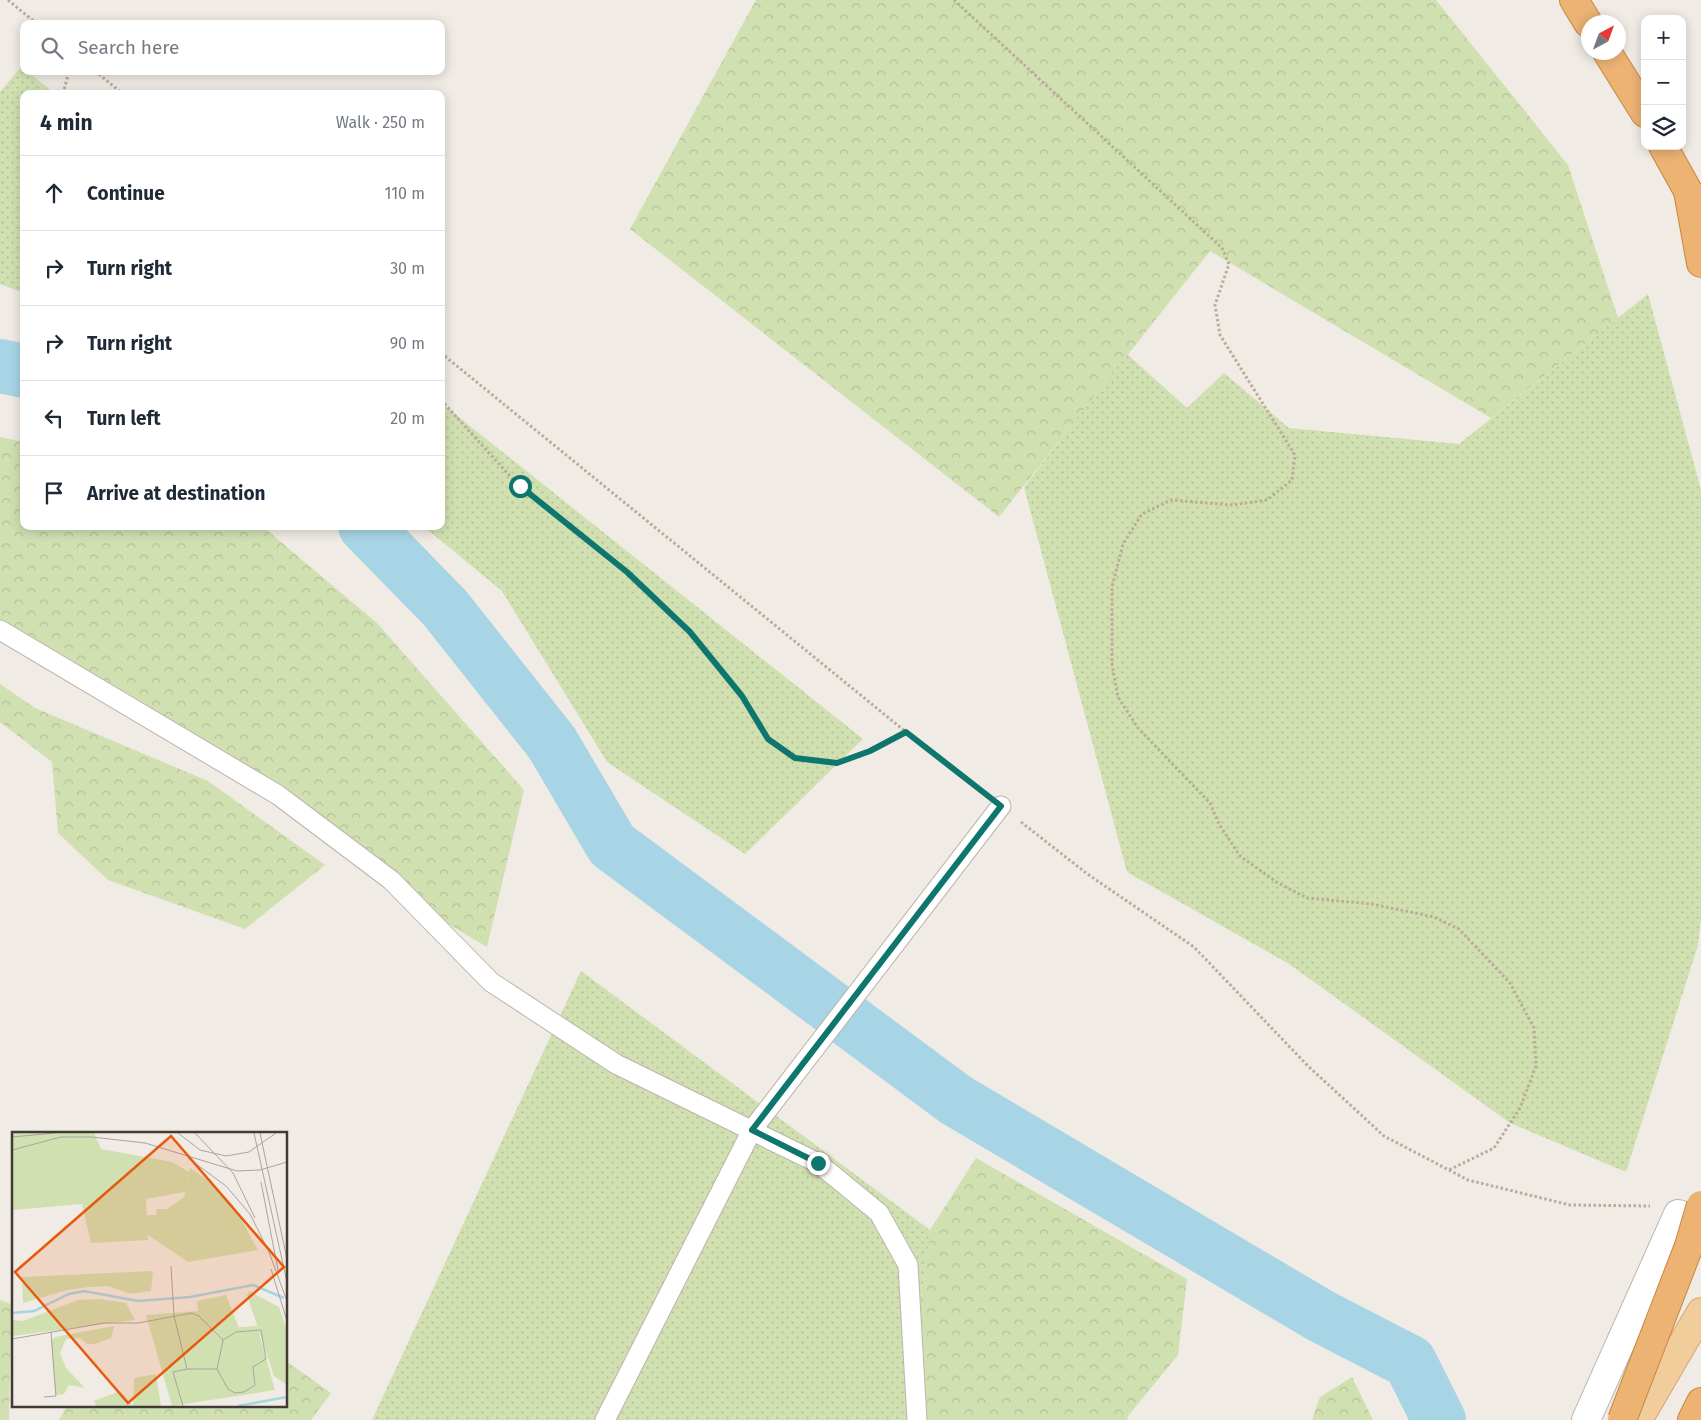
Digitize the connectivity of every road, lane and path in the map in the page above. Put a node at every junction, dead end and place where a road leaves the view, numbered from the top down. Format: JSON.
{"nodes":[{"id":1,"x":8,"y":0,"type":"edge"},
{"id":2,"x":954,"y":0,"type":"edge"},
{"id":3,"x":1574,"y":0,"type":"edge"},
{"id":4,"x":1583,"y":15,"type":"edge"},
{"id":5,"x":32,"y":20,"type":"edge"},
{"id":6,"x":1612,"y":60,"type":"edge"},
{"id":7,"x":68,"y":75,"type":"edge"},
{"id":8,"x":100,"y":75,"type":"edge"},
{"id":9,"x":64,"y":90,"type":"edge"},
{"id":10,"x":118,"y":90,"type":"edge"},
{"id":11,"x":1641,"y":107,"type":"edge"},
{"id":12,"x":1665,"y":150,"type":"edge"},
{"id":13,"x":1694,"y":200,"type":"edge"},
{"id":14,"x":1701,"y":263,"type":"edge"},
{"id":15,"x":445,"y":356,"type":"edge"},
{"id":16,"x":445,"y":404,"type":"edge"},
{"id":17,"x":0,"y":630,"type":"edge"},
{"id":18,"x":906,"y":732,"type":"junction"},
{"id":19,"x":1001,"y":806,"type":"junction"},
{"id":20,"x":752,"y":1130,"type":"junction"},
{"id":21,"x":1449,"y":1170,"type":"junction"},
{"id":22,"x":1693,"y":1213,"type":"edge"},
{"id":23,"x":1701,"y":1312,"type":"edge"},
{"id":24,"x":1701,"y":1402,"type":"edge"},
{"id":25,"x":605,"y":1420,"type":"edge"},
{"id":26,"x":917,"y":1420,"type":"edge"},
{"id":27,"x":1586,"y":1420,"type":"edge"},
{"id":28,"x":1622,"y":1420,"type":"edge"},
{"id":29,"x":1638,"y":1420,"type":"edge"},
{"id":30,"x":1692,"y":1420,"type":"edge"}],
"edges":[{"from":1,"to":5,"type":"path"},
{"from":2,"to":21,"type":"path"},
{"from":3,"to":4,"type":"highway"},
{"from":6,"to":11,"type":"highway"},
{"from":7,"to":9,"type":"path"},
{"from":8,"to":10,"type":"path"},
{"from":12,"to":13,"type":"highway"},
{"from":13,"to":14,"type":"highway"},
{"from":15,"to":18,"type":"path"},
{"from":16,"to":18,"type":"path"},
{"from":17,"to":20,"type":"lane"},
{"from":18,"to":19,"type":"path"},
{"from":19,"to":20,"type":"lane"},
{"from":19,"to":21,"type":"path"},
{"from":20,"to":25,"type":"lane"},
{"from":20,"to":26,"type":"lane"},
{"from":21,"to":22,"type":"path"},
{"from":22,"to":27,"type":"street"},
{"from":22,"to":28,"type":"highway","bridge":true},
{"from":23,"to":29,"type":"main road"},
{"from":24,"to":30,"type":"highway"}]}
